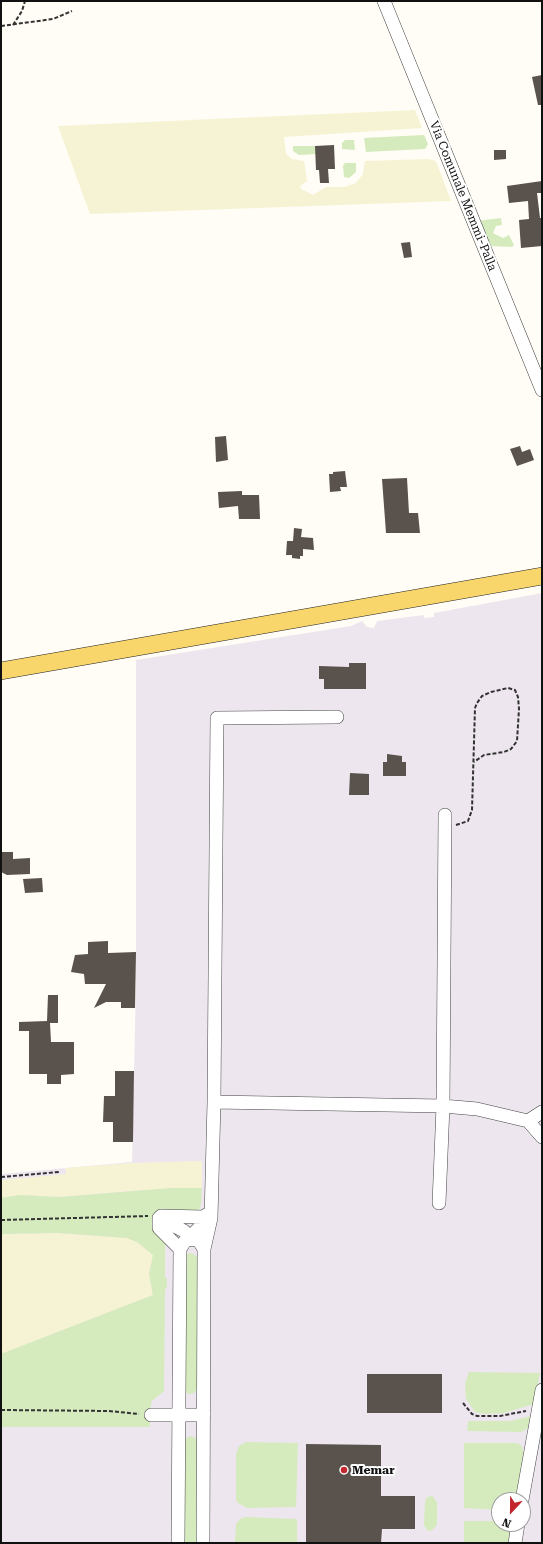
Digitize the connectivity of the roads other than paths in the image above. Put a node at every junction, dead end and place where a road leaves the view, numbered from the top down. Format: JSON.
{"nodes":[{"id":1,"x":384,"y":1,"type":"edge"},
{"id":2,"x":542,"y":390,"type":"edge"},
{"id":3,"x":542,"y":576,"type":"edge"},
{"id":4,"x":1,"y":671,"type":"edge"},
{"id":5,"x":337,"y":717,"type":"dead end"},
{"id":6,"x":445,"y":821,"type":"road end"},
{"id":7,"x":214,"y":1102,"type":"junction"},
{"id":8,"x":443,"y":1106,"type":"junction"},
{"id":9,"x":542,"y":1112,"type":"edge"},
{"id":10,"x":528,"y":1122,"type":"junction"},
{"id":11,"x":542,"y":1137,"type":"edge"},
{"id":12,"x":439,"y":1203,"type":"dead end"},
{"id":13,"x":211,"y":1212,"type":"junction"},
{"id":14,"x":159,"y":1218,"type":"junction"},
{"id":15,"x":192,"y":1239,"type":"junction"},
{"id":16,"x":180,"y":1249,"type":"junction"},
{"id":17,"x":204,"y":1249,"type":"junction"},
{"id":18,"x":542,"y":1390,"type":"edge"},
{"id":19,"x":151,"y":1415,"type":"road end"},
{"id":20,"x":178,"y":1415,"type":"junction"},
{"id":21,"x":204,"y":1415,"type":"junction"},
{"id":22,"x":523,"y":1492,"type":"edge"},
{"id":23,"x":517,"y":1532,"type":"edge"},
{"id":24,"x":178,"y":1543,"type":"edge"},
{"id":25,"x":203,"y":1543,"type":"edge"},
{"id":26,"x":515,"y":1543,"type":"edge"}],
"edges":[{"from":1,"to":2,"type":"street","name":"Via Comunale Memmi-Palla"},
{"from":3,"to":4,"type":"main road"},
{"from":5,"to":7,"type":"street"},
{"from":6,"to":8,"type":"street"},
{"from":7,"to":8,"type":"street"},
{"from":7,"to":13,"type":"street"},
{"from":8,"to":10,"type":"street"},
{"from":8,"to":12,"type":"street"},
{"from":9,"to":10,"type":"street"},
{"from":10,"to":11,"type":"street"},
{"from":13,"to":14,"type":"street"},
{"from":13,"to":15,"type":"street"},
{"from":13,"to":17,"type":"street"},
{"from":14,"to":15,"type":"street"},
{"from":14,"to":16,"type":"street"},
{"from":15,"to":16,"type":"street"},
{"from":15,"to":17,"type":"street"},
{"from":16,"to":20,"type":"street"},
{"from":17,"to":21,"type":"street"},
{"from":18,"to":22,"type":"street"},
{"from":19,"to":20,"type":"street"},
{"from":20,"to":21,"type":"street"},
{"from":20,"to":24,"type":"street"},
{"from":21,"to":25,"type":"street"},
{"from":23,"to":26,"type":"street"}]}
